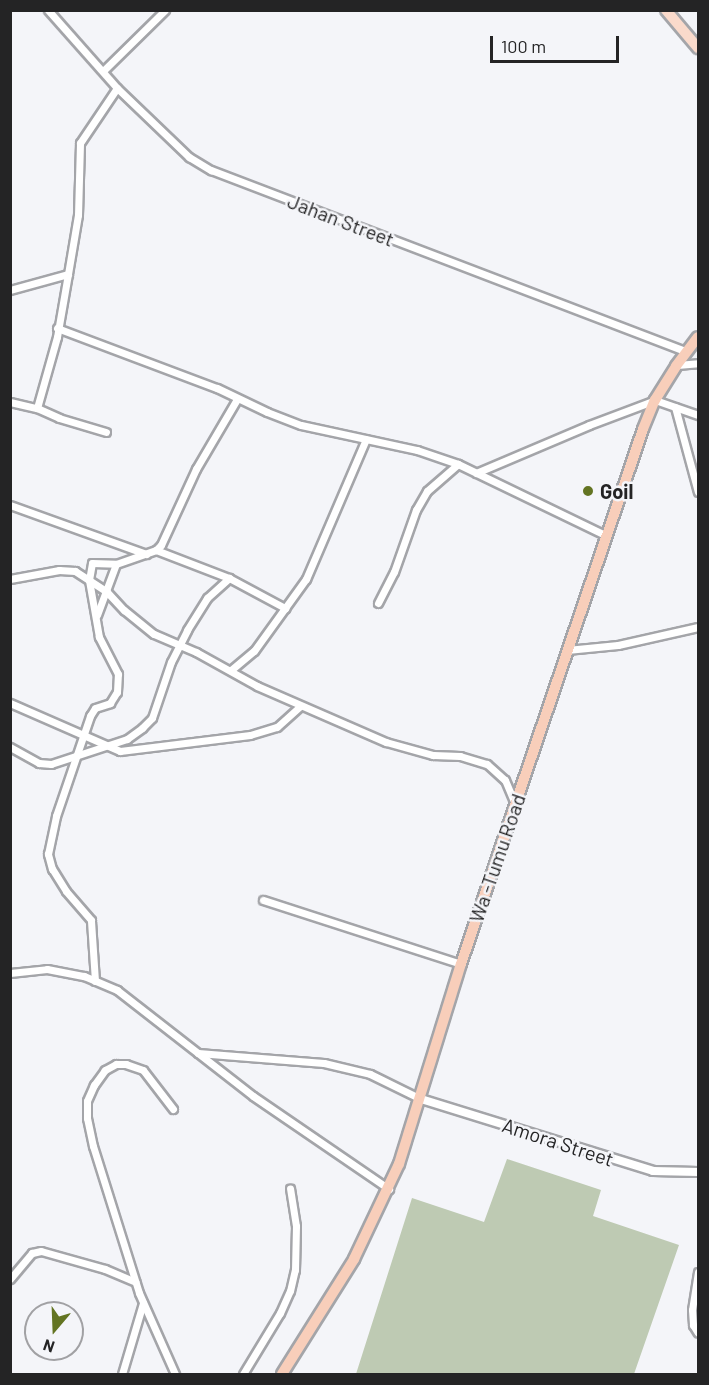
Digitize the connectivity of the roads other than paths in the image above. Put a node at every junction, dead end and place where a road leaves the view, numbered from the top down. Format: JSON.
{"nodes":[{"id":1,"x":48,"y":10,"type":"edge"},
{"id":2,"x":165,"y":10,"type":"edge"},
{"id":3,"x":666,"y":10,"type":"edge"},
{"id":4,"x":699,"y":48,"type":"edge"},
{"id":5,"x":103,"y":71,"type":"junction"},
{"id":6,"x":117,"y":88,"type":"junction"},
{"id":7,"x":68,"y":274,"type":"junction"},
{"id":8,"x":10,"y":290,"type":"edge"},
{"id":9,"x":57,"y":328,"type":"junction"},
{"id":10,"x":699,"y":337,"type":"edge"},
{"id":11,"x":685,"y":351,"type":"junction"},
{"id":12,"x":699,"y":363,"type":"edge"},
{"id":13,"x":676,"y":366,"type":"junction"},
{"id":14,"x":237,"y":399,"type":"junction"},
{"id":15,"x":655,"y":400,"type":"junction"},
{"id":16,"x":10,"y":402,"type":"edge"},
{"id":17,"x":675,"y":407,"type":"junction"},
{"id":18,"x":38,"y":408,"type":"junction"},
{"id":19,"x":699,"y":415,"type":"edge"},
{"id":20,"x":106,"y":432,"type":"dead end"},
{"id":21,"x":366,"y":439,"type":"junction"},
{"id":22,"x":458,"y":464,"type":"junction"},
{"id":23,"x":476,"y":473,"type":"junction"},
{"id":24,"x":699,"y":492,"type":"edge"},
{"id":25,"x":10,"y":505,"type":"edge"},
{"id":26,"x":604,"y":535,"type":"junction"},
{"id":27,"x":156,"y":550,"type":"junction"},
{"id":28,"x":146,"y":554,"type":"junction"},
{"id":29,"x":116,"y":564,"type":"junction"},
{"id":30,"x":229,"y":578,"type":"junction"},
{"id":31,"x":10,"y":579,"type":"edge"},
{"id":32,"x":89,"y":580,"type":"junction"},
{"id":33,"x":107,"y":592,"type":"junction"},
{"id":34,"x":378,"y":603,"type":"dead end"},
{"id":35,"x":285,"y":608,"type":"junction"},
{"id":36,"x":97,"y":615,"type":"junction"},
{"id":37,"x":699,"y":627,"type":"edge"},
{"id":38,"x":179,"y":644,"type":"junction"},
{"id":39,"x":567,"y":650,"type":"junction"},
{"id":40,"x":231,"y":670,"type":"junction"},
{"id":41,"x":10,"y":703,"type":"edge"},
{"id":42,"x":300,"y":706,"type":"junction"},
{"id":43,"x":82,"y":736,"type":"junction"},
{"id":44,"x":106,"y":746,"type":"junction"},
{"id":45,"x":10,"y":747,"type":"edge"},
{"id":46,"x":75,"y":757,"type":"junction"},
{"id":47,"x":516,"y":803,"type":"junction"},
{"id":48,"x":263,"y":900,"type":"dead end"},
{"id":49,"x":461,"y":964,"type":"junction"},
{"id":50,"x":10,"y":973,"type":"edge"},
{"id":51,"x":95,"y":981,"type":"junction"},
{"id":52,"x":198,"y":1053,"type":"junction"},
{"id":53,"x":421,"y":1099,"type":"junction"},
{"id":54,"x":173,"y":1109,"type":"dead end"},
{"id":55,"x":699,"y":1172,"type":"edge"},
{"id":56,"x":290,"y":1188,"type":"dead end"},
{"id":57,"x":389,"y":1189,"type":"junction"},
{"id":58,"x":699,"y":1272,"type":"edge"},
{"id":59,"x":10,"y":1279,"type":"edge"},
{"id":60,"x":135,"y":1282,"type":"junction"},
{"id":61,"x":143,"y":1303,"type":"junction"},
{"id":62,"x":699,"y":1333,"type":"edge"},
{"id":63,"x":122,"y":1374,"type":"edge"},
{"id":64,"x":174,"y":1374,"type":"edge"},
{"id":65,"x":243,"y":1374,"type":"edge"},
{"id":66,"x":282,"y":1374,"type":"edge"}],
"edges":[{"from":1,"to":5,"type":"street","name":"Jahan Street"},
{"from":2,"to":5,"type":"street"},
{"from":3,"to":4,"type":"main road"},
{"from":5,"to":6,"type":"street","name":"Jahan Street"},
{"from":6,"to":7,"type":"street"},
{"from":6,"to":11,"type":"street","name":"Jahan Street"},
{"from":7,"to":8,"type":"street"},
{"from":7,"to":9,"type":"street"},
{"from":9,"to":14,"type":"street"},
{"from":9,"to":18,"type":"street"},
{"from":10,"to":11,"type":"highway","name":"Wa -Tumu Road"},
{"from":11,"to":13,"type":"highway","name":"Wa -Tumu Road"},
{"from":12,"to":13,"type":"street"},
{"from":13,"to":15,"type":"highway","name":"Wa -Tumu Road"},
{"from":14,"to":21,"type":"street"},
{"from":14,"to":27,"type":"street"},
{"from":15,"to":17,"type":"street"},
{"from":15,"to":23,"type":"street"},
{"from":15,"to":26,"type":"highway","name":"Wa -Tumu Road"},
{"from":16,"to":18,"type":"street"},
{"from":17,"to":19,"type":"street"},
{"from":17,"to":24,"type":"street"},
{"from":18,"to":20,"type":"street"},
{"from":21,"to":22,"type":"street"},
{"from":21,"to":35,"type":"street"},
{"from":22,"to":23,"type":"street"},
{"from":22,"to":34,"type":"street"},
{"from":23,"to":26,"type":"street"},
{"from":25,"to":28,"type":"street"},
{"from":26,"to":39,"type":"highway","name":"Wa -Tumu Road"},
{"from":27,"to":28,"type":"street"},
{"from":27,"to":30,"type":"street"},
{"from":28,"to":29,"type":"street"},
{"from":29,"to":32,"type":"street"},
{"from":29,"to":33,"type":"street"},
{"from":30,"to":35,"type":"street"},
{"from":30,"to":38,"type":"street"},
{"from":31,"to":32,"type":"street"},
{"from":32,"to":33,"type":"street"},
{"from":32,"to":36,"type":"street"},
{"from":33,"to":36,"type":"street"},
{"from":33,"to":38,"type":"street"},
{"from":35,"to":40,"type":"street"},
{"from":36,"to":43,"type":"street"},
{"from":37,"to":39,"type":"street"},
{"from":38,"to":40,"type":"street"},
{"from":38,"to":44,"type":"street"},
{"from":39,"to":47,"type":"highway","name":"Wa -Tumu Road"},
{"from":40,"to":42,"type":"street"},
{"from":41,"to":43,"type":"street"},
{"from":42,"to":44,"type":"street"},
{"from":42,"to":47,"type":"street"},
{"from":43,"to":44,"type":"street"},
{"from":43,"to":46,"type":"street"},
{"from":44,"to":46,"type":"street"},
{"from":45,"to":46,"type":"street"},
{"from":46,"to":51,"type":"street"},
{"from":47,"to":49,"type":"highway","name":"Wa -Tumu Road"},
{"from":48,"to":49,"type":"street"},
{"from":49,"to":53,"type":"highway","name":"Wa -Tumu Road"},
{"from":50,"to":51,"type":"street"},
{"from":51,"to":52,"type":"street"},
{"from":52,"to":53,"type":"street"},
{"from":52,"to":57,"type":"street"},
{"from":53,"to":55,"type":"street","name":"Amora Street"},
{"from":53,"to":57,"type":"highway","name":"Wa -Tumu Road"},
{"from":54,"to":60,"type":"street"},
{"from":56,"to":65,"type":"street"},
{"from":57,"to":66,"type":"highway","name":"Wa -Tumu Road"},
{"from":58,"to":62,"type":"street"},
{"from":59,"to":60,"type":"street"},
{"from":60,"to":61,"type":"street"},
{"from":61,"to":63,"type":"street"},
{"from":61,"to":64,"type":"street"}]}
